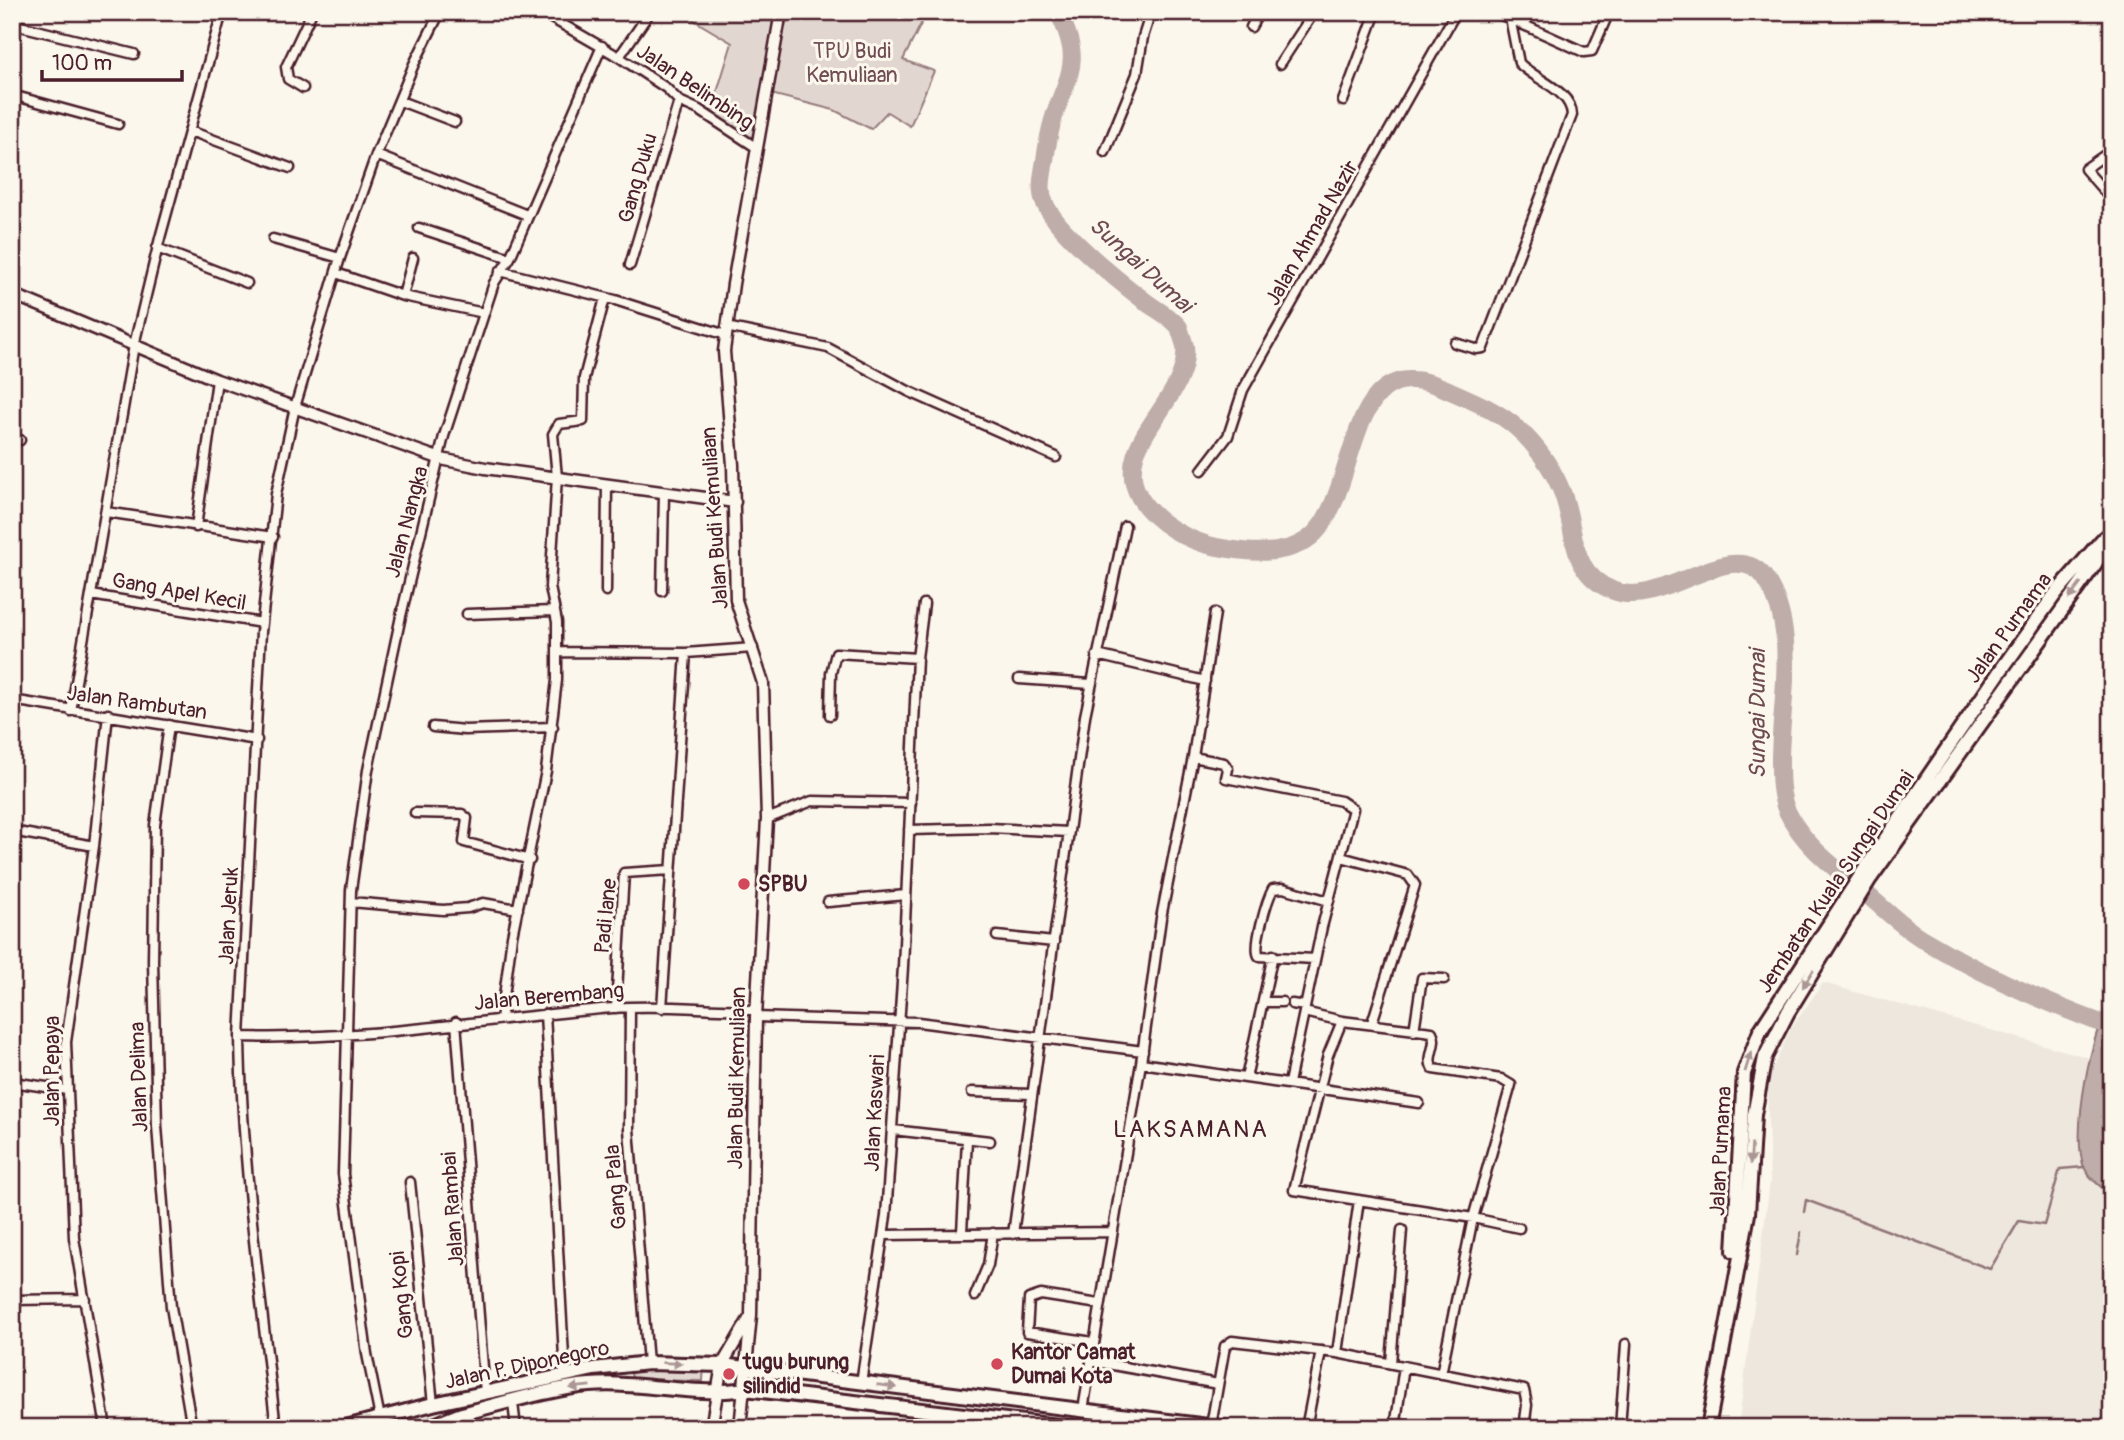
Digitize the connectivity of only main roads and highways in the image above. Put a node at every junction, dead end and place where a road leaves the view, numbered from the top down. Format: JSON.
{"nodes":[{"id":1,"x":2112,"y":532,"type":"edge"},
{"id":2,"x":1950,"y":758,"type":"junction"},
{"id":3,"x":1760,"y":1031,"type":"joint"},
{"id":4,"x":1774,"y":1040,"type":"joint"},
{"id":5,"x":1734,"y":1276,"type":"junction"},
{"id":6,"x":430,"y":1427,"type":"edge"},
{"id":7,"x":1217,"y":1427,"type":"edge"},
{"id":8,"x":342,"y":1428,"type":"edge"},
{"id":9,"x":1075,"y":1428,"type":"edge"},
{"id":10,"x":1707,"y":1428,"type":"edge"}],
"edges":[{"from":1,"to":2,"type":"main road","name":"Jalan Purnama"},
{"from":2,"to":3,"type":"main road","name":"Jembatan Kuala Sungai Dumai"},
{"from":2,"to":4,"type":"main road","name":"Jembatan Kuala Sungai Dumai","one_way":true},
{"from":5,"to":3,"type":"main road","name":"Jalan Purnama","one_way":true},
{"from":4,"to":5,"type":"main road","name":"Jalan Purnama","one_way":true},
{"from":5,"to":10,"type":"main road","name":"Jalan Purnama"},
{"from":9,"to":6,"type":"main road","one_way":true},
{"from":8,"to":7,"type":"main road","name":"Jalan P. Diponegoro","one_way":true}]}
